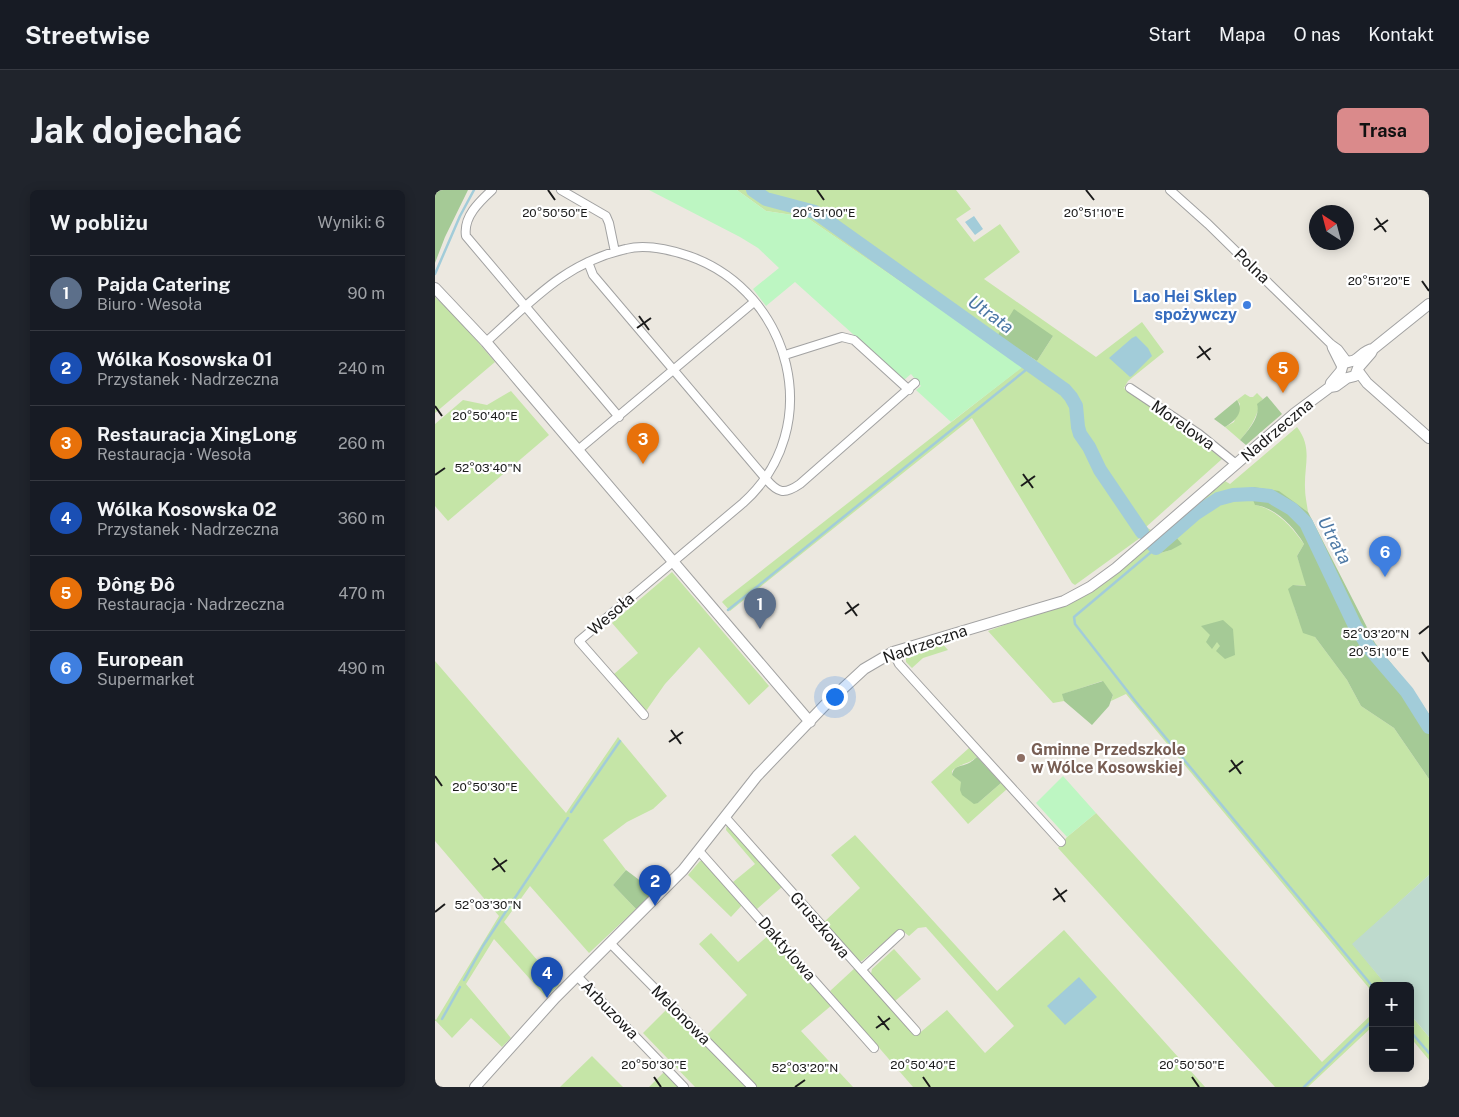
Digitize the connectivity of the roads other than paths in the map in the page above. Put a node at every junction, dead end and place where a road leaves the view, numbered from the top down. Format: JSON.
{"nodes":[{"id":1,"x":492,"y":190,"type":"edge"},
{"id":2,"x":561,"y":190,"type":"edge"},
{"id":3,"x":1170,"y":190,"type":"edge"},
{"id":4,"x":615,"y":252,"type":"junction"},
{"id":5,"x":588,"y":262,"type":"junction"},
{"id":6,"x":435,"y":288,"type":"edge"},
{"id":7,"x":754,"y":302,"type":"junction"},
{"id":8,"x":1429,"y":304,"type":"edge"},
{"id":9,"x":525,"y":307,"type":"junction"},
{"id":10,"x":486,"y":342,"type":"junction"},
{"id":11,"x":785,"y":355,"type":"junction"},
{"id":12,"x":1350,"y":369,"type":"junction"},
{"id":13,"x":675,"y":370,"type":"junction"},
{"id":14,"x":915,"y":383,"type":"dead end"},
{"id":15,"x":1130,"y":388,"type":"dead end"},
{"id":16,"x":909,"y":390,"type":"junction"},
{"id":17,"x":619,"y":417,"type":"junction"},
{"id":18,"x":1429,"y":438,"type":"edge"},
{"id":19,"x":578,"y":450,"type":"junction"},
{"id":20,"x":1236,"y":464,"type":"junction"},
{"id":21,"x":766,"y":479,"type":"junction"},
{"id":22,"x":672,"y":561,"type":"junction"},
{"id":23,"x":893,"y":652,"type":"junction"},
{"id":24,"x":644,"y":715,"type":"dead end"},
{"id":25,"x":809,"y":722,"type":"junction"},
{"id":26,"x":725,"y":817,"type":"junction"},
{"id":27,"x":1061,"y":842,"type":"dead end"},
{"id":28,"x":699,"y":851,"type":"junction"},
{"id":29,"x":900,"y":934,"type":"dead end"},
{"id":30,"x":610,"y":943,"type":"junction"},
{"id":31,"x":862,"y":969,"type":"junction"},
{"id":32,"x":577,"y":976,"type":"junction"},
{"id":33,"x":916,"y":1031,"type":"dead end"},
{"id":34,"x":874,"y":1048,"type":"dead end"},
{"id":35,"x":475,"y":1087,"type":"edge"},
{"id":36,"x":684,"y":1087,"type":"edge"},
{"id":37,"x":752,"y":1087,"type":"edge"}],
"edges":[{"from":1,"to":9,"type":"street"},
{"from":2,"to":4,"type":"street"},
{"from":3,"to":12,"type":"street","name":"Polna"},
{"from":4,"to":5,"type":"street","name":"Wesoła"},
{"from":4,"to":7,"type":"street","name":"Wesoła"},
{"from":5,"to":9,"type":"street","name":"Wesoła"},
{"from":5,"to":13,"type":"street"},
{"from":6,"to":10,"type":"street"},
{"from":7,"to":11,"type":"street","name":"Wesoła"},
{"from":7,"to":13,"type":"street"},
{"from":8,"to":12,"type":"street","name":"Nadrzeczna"},
{"from":9,"to":10,"type":"street","name":"Wesoła"},
{"from":9,"to":17,"type":"street"},
{"from":10,"to":19,"type":"street"},
{"from":11,"to":16,"type":"street"},
{"from":11,"to":21,"type":"street","name":"Wesoła"},
{"from":12,"to":18,"type":"street"},
{"from":12,"to":20,"type":"street","name":"Nadrzeczna"},
{"from":13,"to":17,"type":"street"},
{"from":13,"to":21,"type":"street"},
{"from":14,"to":16,"type":"street"},
{"from":15,"to":20,"type":"street","name":"Morelowa"},
{"from":16,"to":21,"type":"street"},
{"from":17,"to":19,"type":"street"},
{"from":19,"to":22,"type":"street"},
{"from":20,"to":23,"type":"street","name":"Nadrzeczna"},
{"from":21,"to":22,"type":"street","name":"Wesoła"},
{"from":22,"to":24,"type":"street","name":"Wesoła"},
{"from":22,"to":25,"type":"street"},
{"from":23,"to":25,"type":"street","name":"Nadrzeczna"},
{"from":23,"to":27,"type":"street"},
{"from":25,"to":26,"type":"street","name":"Nadrzeczna"},
{"from":26,"to":28,"type":"street","name":"Nadrzeczna"},
{"from":26,"to":31,"type":"street","name":"Gruszkowa"},
{"from":28,"to":30,"type":"street","name":"Nadrzeczna"},
{"from":28,"to":34,"type":"street","name":"Daktylowa"},
{"from":29,"to":31,"type":"street"},
{"from":30,"to":32,"type":"street","name":"Nadrzeczna"},
{"from":30,"to":37,"type":"street","name":"Melonowa"},
{"from":31,"to":33,"type":"street","name":"Gruszkowa"},
{"from":32,"to":35,"type":"street","name":"Nadrzeczna"},
{"from":32,"to":36,"type":"street","name":"Arbuzowa"}]}
